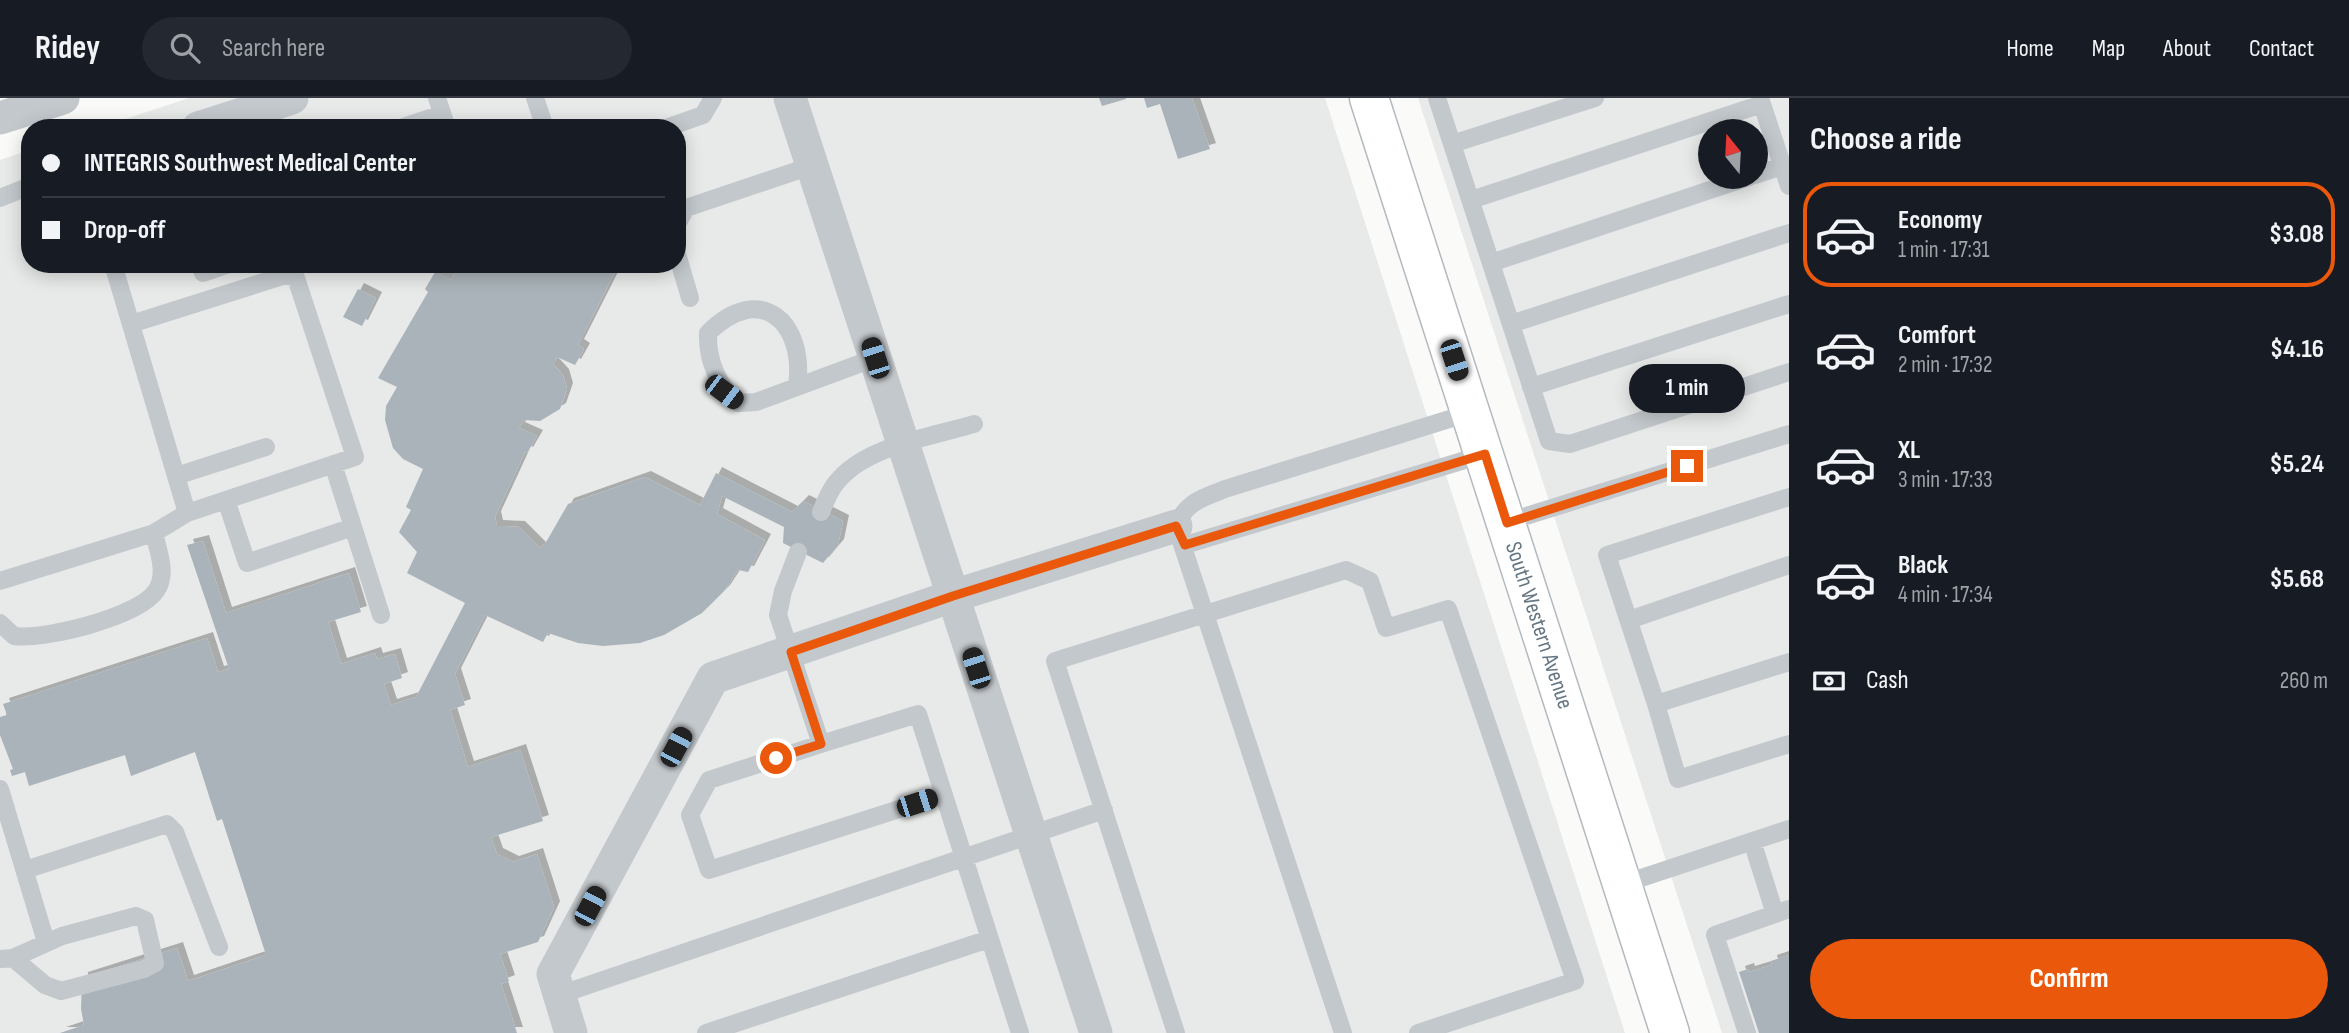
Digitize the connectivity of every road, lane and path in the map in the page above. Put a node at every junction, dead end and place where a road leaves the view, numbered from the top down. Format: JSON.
{"nodes":[{"id":1,"x":63,"y":98,"type":"edge"},
{"id":2,"x":292,"y":98,"type":"edge"},
{"id":3,"x":535,"y":98,"type":"edge"},
{"id":4,"x":713,"y":98,"type":"edge"},
{"id":5,"x":790,"y":98,"type":"edge"},
{"id":6,"x":1369,"y":98,"type":"edge"},
{"id":7,"x":1437,"y":98,"type":"edge"},
{"id":8,"x":1595,"y":98,"type":"edge"},
{"id":9,"x":1761,"y":101,"type":"edge"},
{"id":10,"x":442,"y":113,"type":"edge"},
{"id":11,"x":0,"y":118,"type":"edge"},
{"id":12,"x":226,"y":119,"type":"edge"},
{"id":13,"x":425,"y":119,"type":"edge"},
{"id":14,"x":542,"y":119,"type":"edge"},
{"id":15,"x":686,"y":121,"type":"edge"},
{"id":16,"x":1452,"y":144,"type":"junction"},
{"id":17,"x":811,"y":166,"type":"junction"},
{"id":18,"x":1782,"y":166,"type":"junction"},
{"id":19,"x":1768,"y":171,"type":"edge"},
{"id":20,"x":1789,"y":186,"type":"edge"},
{"id":21,"x":1713,"y":189,"type":"edge"},
{"id":22,"x":21,"y":190,"type":"edge"},
{"id":23,"x":0,"y":198,"type":"edge"},
{"id":24,"x":1471,"y":200,"type":"junction"},
{"id":25,"x":686,"y":210,"type":"edge"},
{"id":26,"x":1789,"y":233,"type":"edge"},
{"id":27,"x":1491,"y":263,"type":"junction"},
{"id":28,"x":116,"y":273,"type":"edge"},
{"id":29,"x":683,"y":273,"type":"edge"},
{"id":30,"x":690,"y":298,"type":"dead end"},
{"id":31,"x":1789,"y":304,"type":"edge"},
{"id":32,"x":131,"y":324,"type":"junction"},
{"id":33,"x":1511,"y":324,"type":"junction"},
{"id":34,"x":875,"y":358,"type":"junction"},
{"id":35,"x":1789,"y":372,"type":"edge"},
{"id":36,"x":797,"y":386,"type":"junction"},
{"id":37,"x":1531,"y":387,"type":"junction"},
{"id":38,"x":1472,"y":412,"type":"junction"},
{"id":39,"x":974,"y":424,"type":"dead end"},
{"id":40,"x":1789,"y":434,"type":"edge"},
{"id":41,"x":904,"y":446,"type":"junction"},
{"id":42,"x":266,"y":447,"type":"dead end"},
{"id":43,"x":1485,"y":454,"type":"junction"},
{"id":44,"x":333,"y":464,"type":"junction"},
{"id":45,"x":176,"y":476,"type":"junction"},
{"id":46,"x":1789,"y":497,"type":"edge"},
{"id":47,"x":226,"y":500,"type":"junction"},
{"id":48,"x":821,"y":512,"type":"dead end"},
{"id":49,"x":187,"y":513,"type":"junction"},
{"id":50,"x":1507,"y":523,"type":"junction"},
{"id":51,"x":353,"y":527,"type":"junction"},
{"id":52,"x":154,"y":533,"type":"junction"},
{"id":53,"x":1180,"y":536,"type":"junction"},
{"id":54,"x":798,"y":552,"type":"dead end"},
{"id":55,"x":1789,"y":565,"type":"edge"},
{"id":56,"x":0,"y":581,"type":"edge"},
{"id":57,"x":953,"y":596,"type":"junction"},
{"id":58,"x":1206,"y":611,"type":"junction"},
{"id":59,"x":382,"y":615,"type":"dead end"},
{"id":60,"x":1629,"y":620,"type":"junction"},
{"id":61,"x":0,"y":623,"type":"edge"},
{"id":62,"x":791,"y":652,"type":"junction"},
{"id":63,"x":1789,"y":662,"type":"edge"},
{"id":64,"x":1656,"y":704,"type":"junction"},
{"id":65,"x":821,"y":744,"type":"junction"},
{"id":66,"x":1789,"y":744,"type":"edge"},
{"id":67,"x":0,"y":789,"type":"edge"},
{"id":68,"x":943,"y":794,"type":"junction"},
{"id":69,"x":1104,"y":810,"type":"junction"},
{"id":70,"x":1789,"y":829,"type":"edge"},
{"id":71,"x":1032,"y":837,"type":"junction"},
{"id":72,"x":1752,"y":841,"type":"junction"},
{"id":73,"x":964,"y":860,"type":"junction"},
{"id":74,"x":25,"y":870,"type":"junction"},
{"id":75,"x":1623,"y":884,"type":"junction"},
{"id":76,"x":1782,"y":912,"type":"edge"},
{"id":77,"x":989,"y":939,"type":"junction"},
{"id":78,"x":46,"y":942,"type":"junction"},
{"id":79,"x":219,"y":947,"type":"dead end"},
{"id":80,"x":6,"y":959,"type":"edge"},
{"id":81,"x":559,"y":995,"type":"junction"},
{"id":82,"x":1424,"y":1032,"type":"edge"},
{"id":83,"x":570,"y":1033,"type":"edge"},
{"id":84,"x":706,"y":1033,"type":"edge"},
{"id":85,"x":1020,"y":1033,"type":"edge"},
{"id":86,"x":1096,"y":1033,"type":"edge"},
{"id":87,"x":1176,"y":1033,"type":"edge"},
{"id":88,"x":1342,"y":1033,"type":"edge"},
{"id":89,"x":1670,"y":1033,"type":"edge"},
{"id":90,"x":1747,"y":1033,"type":"edge"}],
"edges":[{"from":1,"to":11,"type":"street"},
{"from":2,"to":12,"type":"street"},
{"from":3,"to":14,"type":"lane"},
{"from":4,"to":15,"type":"lane"},
{"from":5,"to":17,"type":"street"},
{"from":6,"to":38,"type":"main road","name":"South Western Avenue"},
{"from":7,"to":16,"type":"lane"},
{"from":8,"to":16,"type":"lane"},
{"from":9,"to":18,"type":"lane"},
{"from":9,"to":24,"type":"lane"},
{"from":10,"to":13,"type":"lane"},
{"from":16,"to":24,"type":"lane"},
{"from":17,"to":25,"type":"lane"},
{"from":17,"to":34,"type":"street"},
{"from":18,"to":19,"type":"lane"},
{"from":18,"to":20,"type":"lane"},
{"from":21,"to":27,"type":"lane"},
{"from":22,"to":23,"type":"lane"},
{"from":24,"to":27,"type":"lane"},
{"from":26,"to":33,"type":"lane"},
{"from":27,"to":33,"type":"lane"},
{"from":28,"to":32,"type":"lane"},
{"from":29,"to":30,"type":"lane"},
{"from":31,"to":37,"type":"lane"},
{"from":32,"to":44,"type":"lane"},
{"from":32,"to":45,"type":"lane"},
{"from":33,"to":37,"type":"lane"},
{"from":34,"to":36,"type":"lane"},
{"from":34,"to":41,"type":"street"},
{"from":35,"to":37,"type":"lane"},
{"from":36,"to":36,"type":"lane"},
{"from":38,"to":43,"type":"main road","name":"South Western Avenue"},
{"from":38,"to":53,"type":"lane"},
{"from":39,"to":41,"type":"lane"},
{"from":40,"to":50,"type":"lane"},
{"from":41,"to":48,"type":"lane"},
{"from":41,"to":57,"type":"street"},
{"from":42,"to":45,"type":"lane"},
{"from":43,"to":50,"type":"main road","name":"South Western Avenue"},
{"from":43,"to":53,"type":"lane"},
{"from":44,"to":47,"type":"lane"},
{"from":44,"to":51,"type":"lane"},
{"from":45,"to":49,"type":"lane"},
{"from":46,"to":60,"type":"lane"},
{"from":47,"to":49,"type":"lane"},
{"from":47,"to":51,"type":"lane"},
{"from":49,"to":52,"type":"lane"},
{"from":50,"to":75,"type":"main road","name":"South Western Avenue"},
{"from":51,"to":59,"type":"lane"},
{"from":52,"to":56,"type":"lane"},
{"from":52,"to":61,"type":"lane"},
{"from":53,"to":57,"type":"street"},
{"from":53,"to":58,"type":"lane"},
{"from":54,"to":62,"type":"lane"},
{"from":55,"to":60,"type":"lane"},
{"from":57,"to":62,"type":"street"},
{"from":57,"to":71,"type":"street"},
{"from":58,"to":69,"type":"lane"},
{"from":58,"to":82,"type":"lane"},
{"from":58,"to":88,"type":"lane"},
{"from":60,"to":64,"type":"lane"},
{"from":62,"to":65,"type":"lane"},
{"from":62,"to":81,"type":"street"},
{"from":63,"to":64,"type":"lane"},
{"from":64,"to":66,"type":"lane"},
{"from":65,"to":68,"type":"lane"},
{"from":65,"to":68,"type":"lane"},
{"from":67,"to":74,"type":"lane"},
{"from":68,"to":73,"type":"lane"},
{"from":69,"to":71,"type":"lane"},
{"from":69,"to":87,"type":"lane"},
{"from":70,"to":72,"type":"lane"},
{"from":71,"to":73,"type":"lane"},
{"from":71,"to":86,"type":"street"},
{"from":72,"to":75,"type":"lane"},
{"from":72,"to":76,"type":"lane"},
{"from":73,"to":77,"type":"lane"},
{"from":73,"to":81,"type":"lane"},
{"from":74,"to":78,"type":"lane"},
{"from":74,"to":79,"type":"lane"},
{"from":75,"to":89,"type":"main road","name":"South Western Avenue"},
{"from":76,"to":90,"type":"lane"},
{"from":77,"to":84,"type":"lane"},
{"from":77,"to":85,"type":"lane"},
{"from":78,"to":80,"type":"lane"},
{"from":78,"to":80,"type":"lane"},
{"from":81,"to":83,"type":"street"}]}
